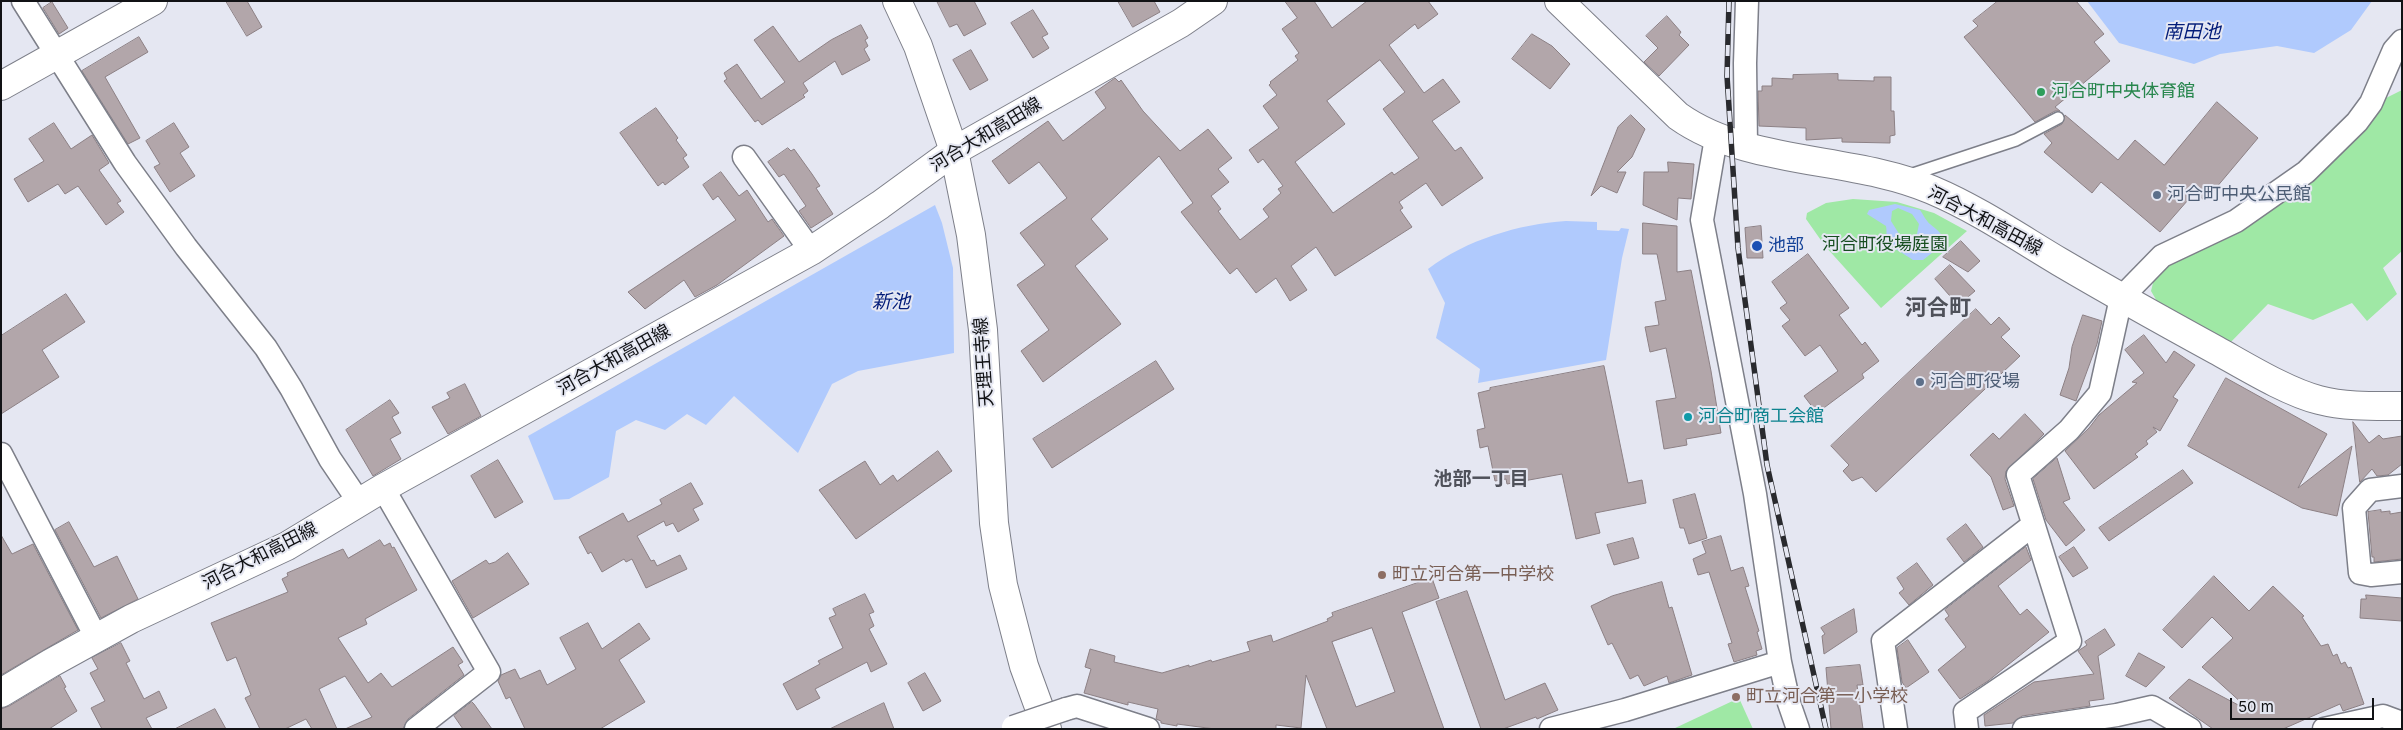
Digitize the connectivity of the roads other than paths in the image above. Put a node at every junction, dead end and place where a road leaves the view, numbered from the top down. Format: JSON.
{"nodes":[{"id":1,"x":23,"y":1,"type":"edge"},
{"id":2,"x":153,"y":1,"type":"edge"},
{"id":3,"x":897,"y":1,"type":"edge"},
{"id":4,"x":1213,"y":1,"type":"edge"},
{"id":5,"x":1559,"y":1,"type":"edge"},
{"id":6,"x":1747,"y":1,"type":"edge"},
{"id":7,"x":2402,"y":41,"type":"edge"},
{"id":8,"x":56,"y":55,"type":"junction"},
{"id":9,"x":1,"y":86,"type":"edge"},
{"id":10,"x":2058,"y":118,"type":"dead end"},
{"id":11,"x":1716,"y":138,"type":"junction"},
{"id":12,"x":1746,"y":146,"type":"junction"},
{"id":13,"x":954,"y":151,"type":"junction"},
{"id":14,"x":744,"y":157,"type":"dead end"},
{"id":15,"x":1900,"y":178,"type":"junction"},
{"id":16,"x":811,"y":251,"type":"junction"},
{"id":17,"x":2121,"y":298,"type":"junction"},
{"id":18,"x":2402,"y":406,"type":"edge"},
{"id":19,"x":1,"y":454,"type":"edge"},
{"id":20,"x":2402,"y":486,"type":"edge"},
{"id":21,"x":383,"y":488,"type":"junction"},
{"id":22,"x":359,"y":502,"type":"junction"},
{"id":23,"x":2033,"y":525,"type":"junction"},
{"id":24,"x":2402,"y":572,"type":"edge"},
{"id":25,"x":96,"y":638,"type":"junction"},
{"id":26,"x":1780,"y":662,"type":"junction"},
{"id":27,"x":1,"y":693,"type":"edge"},
{"id":28,"x":2402,"y":723,"type":"edge"},
{"id":29,"x":1010,"y":728,"type":"edge"},
{"id":30,"x":416,"y":729,"type":"edge"},
{"id":31,"x":1047,"y":729,"type":"edge"},
{"id":32,"x":1148,"y":729,"type":"edge"},
{"id":33,"x":1551,"y":729,"type":"edge"},
{"id":34,"x":1798,"y":729,"type":"edge"},
{"id":35,"x":1896,"y":729,"type":"edge"},
{"id":36,"x":1967,"y":729,"type":"edge"},
{"id":37,"x":2024,"y":729,"type":"edge"},
{"id":38,"x":2190,"y":729,"type":"edge"},
{"id":39,"x":2324,"y":729,"type":"edge"}],
"edges":[{"from":1,"to":8,"type":"street"},
{"from":2,"to":8,"type":"main road"},
{"from":3,"to":13,"type":"main road","name":"天理王寺線"},
{"from":4,"to":13,"type":"main road","name":"河合大和高田線"},
{"from":5,"to":11,"type":"main road","name":"河合大和高田線"},
{"from":6,"to":12,"type":"street"},
{"from":7,"to":17,"type":"street"},
{"from":8,"to":9,"type":"main road"},
{"from":8,"to":22,"type":"street"},
{"from":10,"to":15,"type":"lane"},
{"from":11,"to":12,"type":"main road","name":"河合大和高田線"},
{"from":11,"to":26,"type":"street"},
{"from":12,"to":15,"type":"main road","name":"河合大和高田線"},
{"from":13,"to":16,"type":"main road","name":"河合大和高田線"},
{"from":13,"to":31,"type":"main road","name":"天理王寺線"},
{"from":14,"to":16,"type":"street"},
{"from":15,"to":17,"type":"main road","name":"河合大和高田線"},
{"from":16,"to":21,"type":"main road","name":"河合大和高田線"},
{"from":17,"to":18,"type":"main road","name":"河合大和高田線"},
{"from":17,"to":23,"type":"street"},
{"from":19,"to":25,"type":"street"},
{"from":20,"to":24,"type":"street"},
{"from":21,"to":22,"type":"main road","name":"河合大和高田線"},
{"from":21,"to":30,"type":"street"},
{"from":22,"to":25,"type":"main road","name":"河合大和高田線"},
{"from":23,"to":35,"type":"street"},
{"from":23,"to":36,"type":"street"},
{"from":25,"to":27,"type":"main road","name":"河合大和高田線"},
{"from":26,"to":33,"type":"street"},
{"from":26,"to":34,"type":"street"},
{"from":28,"to":39,"type":"street"},
{"from":29,"to":32,"type":"street","bridge":true},
{"from":37,"to":38,"type":"street"}]}
